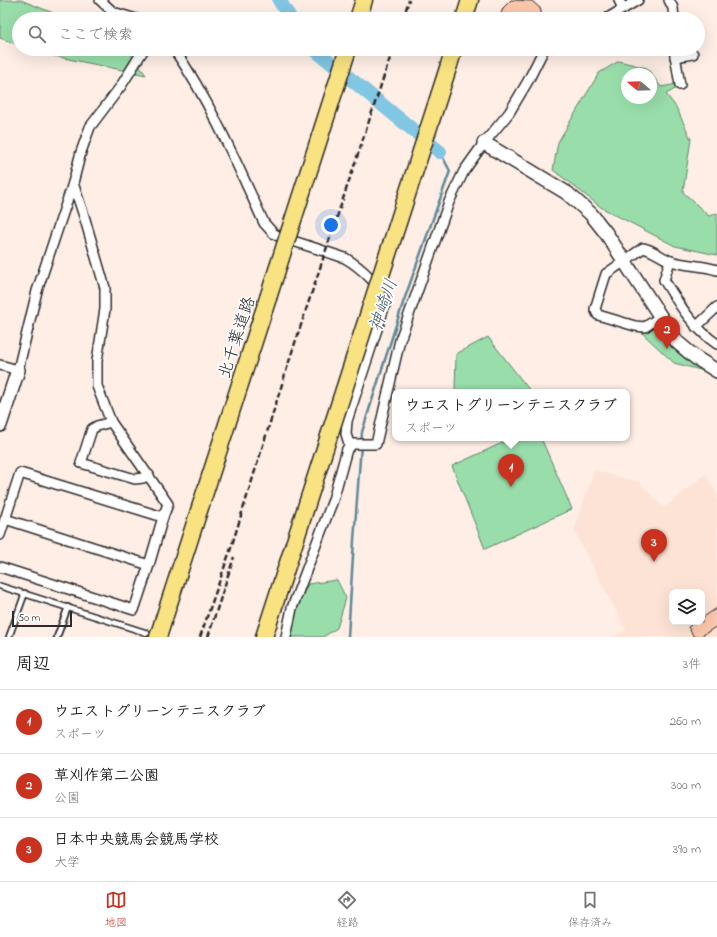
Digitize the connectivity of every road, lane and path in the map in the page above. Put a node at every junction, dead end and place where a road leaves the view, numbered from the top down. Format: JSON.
{"nodes":[{"id":1,"x":100,"y":0,"type":"edge"},
{"id":2,"x":364,"y":0,"type":"edge"},
{"id":3,"x":470,"y":0,"type":"edge"},
{"id":4,"x":619,"y":0,"type":"edge"},
{"id":5,"x":638,"y":0,"type":"edge"},
{"id":6,"x":669,"y":0,"type":"edge"},
{"id":7,"x":623,"y":9,"type":"junction"},
{"id":8,"x":113,"y":12,"type":"edge"},
{"id":9,"x":360,"y":12,"type":"edge"},
{"id":10,"x":466,"y":12,"type":"edge"},
{"id":11,"x":618,"y":12,"type":"edge"},
{"id":12,"x":673,"y":12,"type":"edge"},
{"id":13,"x":140,"y":56,"type":"edge"},
{"id":14,"x":179,"y":56,"type":"edge"},
{"id":15,"x":346,"y":56,"type":"edge"},
{"id":16,"x":452,"y":56,"type":"edge"},
{"id":17,"x":540,"y":56,"type":"edge"},
{"id":18,"x":675,"y":56,"type":"edge"},
{"id":19,"x":680,"y":85,"type":"dead end"},
{"id":20,"x":484,"y":143,"type":"junction"},
{"id":21,"x":73,"y":183,"type":"junction"},
{"id":22,"x":670,"y":261,"type":"junction"},
{"id":23,"x":624,"y":262,"type":"junction"},
{"id":24,"x":717,"y":270,"type":"edge"},
{"id":25,"x":717,"y":307,"type":"edge"},
{"id":26,"x":660,"y":317,"type":"junction"},
{"id":27,"x":696,"y":327,"type":"junction"},
{"id":28,"x":717,"y":344,"type":"edge"},
{"id":29,"x":0,"y":365,"type":"edge"},
{"id":30,"x":18,"y":370,"type":"junction"},
{"id":31,"x":717,"y":371,"type":"edge"},
{"id":32,"x":111,"y":422,"type":"junction"},
{"id":33,"x":0,"y":426,"type":"edge"},
{"id":34,"x":352,"y":445,"type":"junction"},
{"id":35,"x":149,"y":475,"type":"junction"},
{"id":36,"x":163,"y":518,"type":"junction"},
{"id":37,"x":5,"y":519,"type":"junction"},
{"id":38,"x":0,"y":535,"type":"edge"},
{"id":39,"x":149,"y":565,"type":"junction"},
{"id":40,"x":0,"y":567,"type":"edge"},
{"id":41,"x":0,"y":586,"type":"edge"},
{"id":42,"x":25,"y":593,"type":"junction"},
{"id":43,"x":68,"y":607,"type":"junction"},
{"id":44,"x":152,"y":635,"type":"edge"},
{"id":45,"x":10,"y":637,"type":"edge"},
{"id":46,"x":57,"y":637,"type":"edge"},
{"id":47,"x":264,"y":637,"type":"edge"},
{"id":48,"x":286,"y":637,"type":"edge"}],
"edges":[{"from":1,"to":8,"type":"street"},
{"from":2,"to":9,"type":"highway"},
{"from":3,"to":10,"type":"highway"},
{"from":4,"to":7,"type":"street"},
{"from":5,"to":7,"type":"street"},
{"from":6,"to":12,"type":"street"},
{"from":7,"to":11,"type":"street"},
{"from":13,"to":21,"type":"street"},
{"from":14,"to":34,"type":"street"},
{"from":15,"to":44,"type":"highway","name":"北千葉道路","bridge":true},
{"from":16,"to":47,"type":"highway","bridge":true},
{"from":17,"to":20,"type":"street"},
{"from":18,"to":19,"type":"street"},
{"from":20,"to":23,"type":"street"},
{"from":20,"to":34,"type":"street"},
{"from":21,"to":30,"type":"street"},
{"from":21,"to":32,"type":"street"},
{"from":22,"to":23,"type":"street"},
{"from":22,"to":24,"type":"street"},
{"from":22,"to":27,"type":"street"},
{"from":23,"to":26,"type":"street"},
{"from":23,"to":26,"type":"street"},
{"from":25,"to":27,"type":"street"},
{"from":26,"to":31,"type":"street"},
{"from":27,"to":28,"type":"street"},
{"from":29,"to":30,"type":"street"},
{"from":30,"to":33,"type":"street"},
{"from":32,"to":35,"type":"street"},
{"from":32,"to":35,"type":"street"},
{"from":34,"to":48,"type":"street"},
{"from":35,"to":36,"type":"street"},
{"from":36,"to":37,"type":"street"},
{"from":36,"to":39,"type":"street"},
{"from":37,"to":38,"type":"street"},
{"from":37,"to":39,"type":"street"},
{"from":39,"to":40,"type":"street"},
{"from":41,"to":42,"type":"lane"},
{"from":42,"to":43,"type":"lane"},
{"from":42,"to":45,"type":"lane"},
{"from":43,"to":44,"type":"lane"},
{"from":43,"to":46,"type":"lane"}]}
